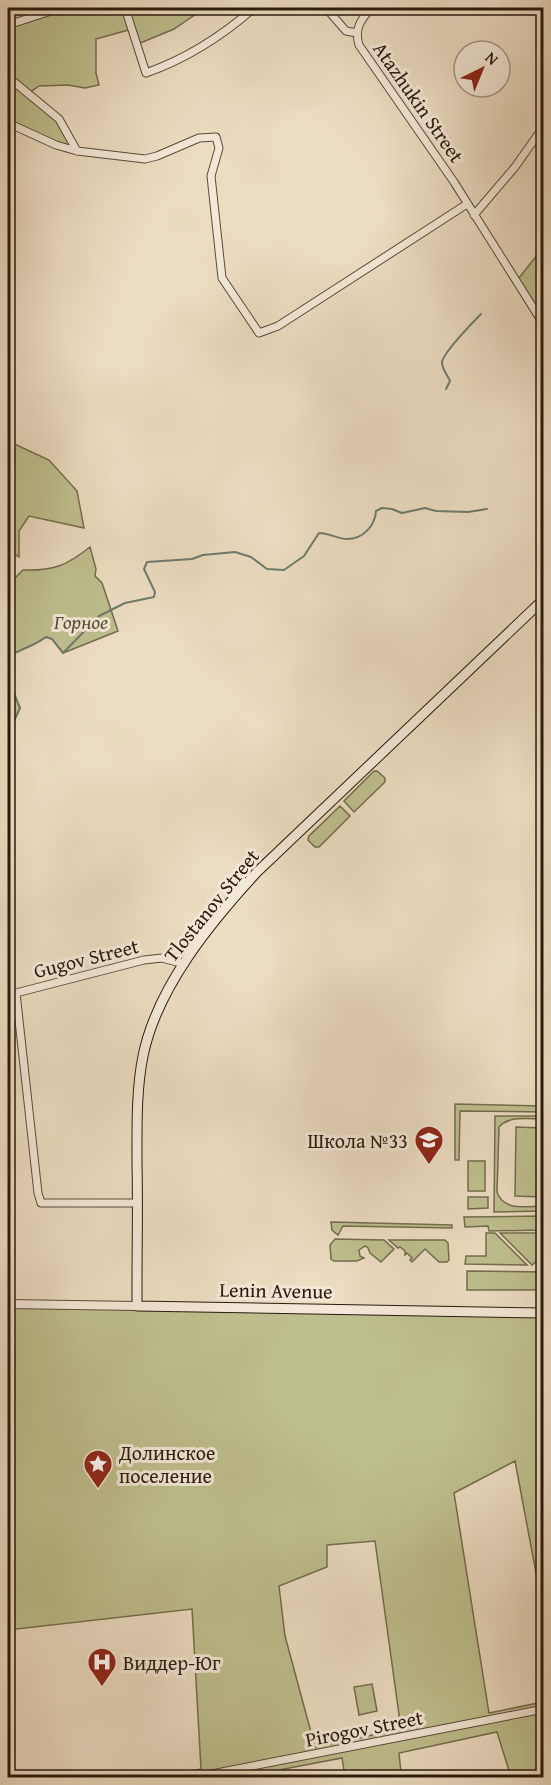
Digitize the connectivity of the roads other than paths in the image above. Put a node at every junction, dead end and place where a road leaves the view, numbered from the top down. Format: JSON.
{"nodes":[{"id":1,"x":60,"y":8,"type":"edge"},
{"id":2,"x":124,"y":8,"type":"edge"},
{"id":3,"x":254,"y":8,"type":"edge"},
{"id":4,"x":326,"y":8,"type":"edge"},
{"id":5,"x":371,"y":8,"type":"edge"},
{"id":6,"x":8,"y":25,"type":"edge"},
{"id":7,"x":357,"y":33,"type":"junction"},
{"id":8,"x":8,"y":77,"type":"edge"},
{"id":9,"x":8,"y":123,"type":"edge"},
{"id":10,"x":543,"y":126,"type":"edge"},
{"id":11,"x":77,"y":151,"type":"junction"},
{"id":12,"x":467,"y":204,"type":"junction"},
{"id":13,"x":474,"y":214,"type":"junction"},
{"id":14,"x":543,"y":325,"type":"edge"},
{"id":15,"x":543,"y":599,"type":"edge"},
{"id":16,"x":184,"y":964,"type":"junction"},
{"id":17,"x":138,"y":1203,"type":"junction"},
{"id":18,"x":8,"y":1304,"type":"edge"},
{"id":19,"x":137,"y":1306,"type":"junction"},
{"id":20,"x":543,"y":1313,"type":"edge"},
{"id":21,"x":543,"y":1709,"type":"edge"},
{"id":22,"x":191,"y":1778,"type":"edge"}],
"edges":[{"from":1,"to":6,"type":"street"},
{"from":2,"to":3,"type":"street"},
{"from":4,"to":7,"type":"street"},
{"from":5,"to":7,"type":"street","name":"Atazhukin Street"},
{"from":7,"to":12,"type":"street","name":"Atazhukin Street"},
{"from":8,"to":11,"type":"street"},
{"from":9,"to":11,"type":"street"},
{"from":10,"to":13,"type":"street"},
{"from":11,"to":12,"type":"street"},
{"from":12,"to":13,"type":"street","name":"Atazhukin Street"},
{"from":13,"to":14,"type":"street","name":"Atazhukin Street"},
{"from":15,"to":16,"type":"main road","name":"Tlostanov Street"},
{"from":16,"to":17,"type":"main road","name":"Tlostanov Street"},
{"from":16,"to":17,"type":"street","name":"Gugov Street"},
{"from":17,"to":19,"type":"main road","name":"Tlostanov Street"},
{"from":18,"to":19,"type":"street","name":"Lenin Avenue"},
{"from":19,"to":20,"type":"main road","name":"Lenin Avenue"},
{"from":21,"to":22,"type":"street","name":"Pirogov Street"}]}
